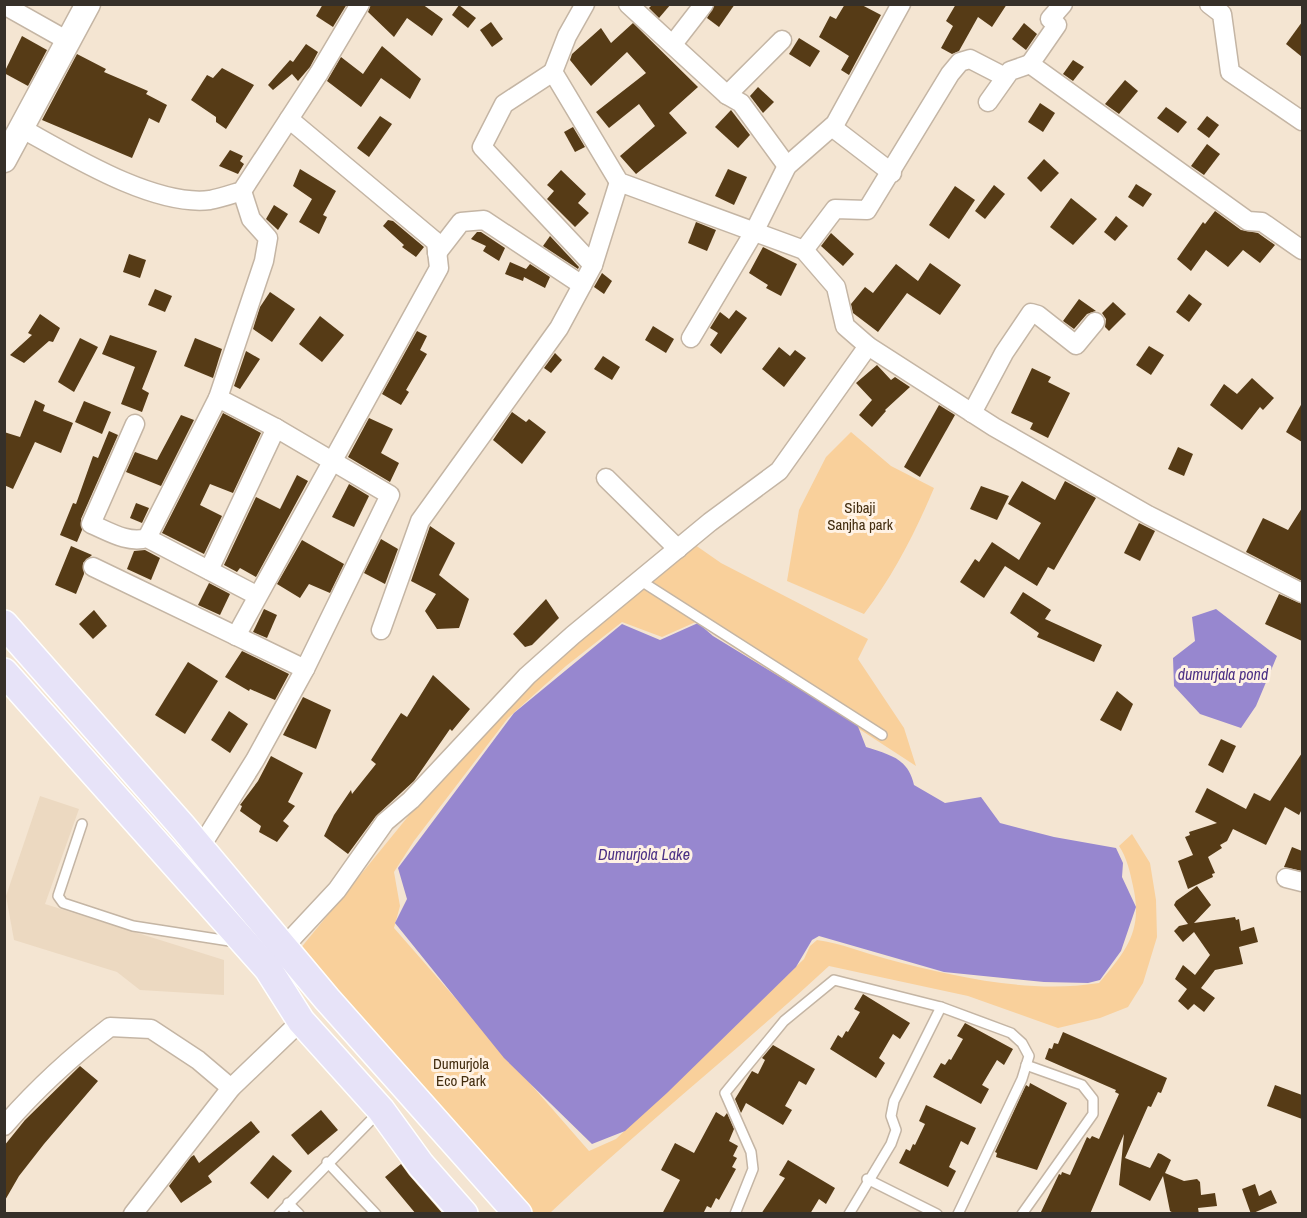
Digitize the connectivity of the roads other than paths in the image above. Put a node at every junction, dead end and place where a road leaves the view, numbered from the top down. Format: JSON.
{"nodes":[{"id":1,"x":88,"y":4,"type":"edge"},
{"id":2,"x":360,"y":4,"type":"edge"},
{"id":3,"x":585,"y":4,"type":"edge"},
{"id":4,"x":628,"y":4,"type":"edge"},
{"id":5,"x":704,"y":4,"type":"edge"},
{"id":6,"x":902,"y":4,"type":"edge"},
{"id":7,"x":1063,"y":4,"type":"edge"},
{"id":8,"x":4,"y":5,"type":"edge"},
{"id":9,"x":1220,"y":8,"type":"edge"},
{"id":10,"x":782,"y":40,"type":"dead end"},
{"id":11,"x":68,"y":41,"type":"junction"},
{"id":12,"x":673,"y":44,"type":"junction"},
{"id":13,"x":1029,"y":64,"type":"junction"},
{"id":14,"x":553,"y":72,"type":"junction"},
{"id":15,"x":1005,"y":77,"type":"junction"},
{"id":16,"x":727,"y":95,"type":"junction"},
{"id":17,"x":988,"y":102,"type":"dead end"},
{"id":18,"x":289,"y":119,"type":"junction"},
{"id":19,"x":1302,"y":121,"type":"edge"},
{"id":20,"x":832,"y":127,"type":"junction"},
{"id":21,"x":21,"y":128,"type":"junction"},
{"id":22,"x":4,"y":160,"type":"edge"},
{"id":23,"x":787,"y":166,"type":"junction"},
{"id":24,"x":892,"y":173,"type":"junction"},
{"id":25,"x":619,"y":182,"type":"junction"},
{"id":26,"x":242,"y":191,"type":"junction"},
{"id":27,"x":754,"y":231,"type":"junction"},
{"id":28,"x":804,"y":250,"type":"junction"},
{"id":29,"x":1302,"y":250,"type":"edge"},
{"id":30,"x":437,"y":253,"type":"junction"},
{"id":31,"x":593,"y":265,"type":"junction"},
{"id":32,"x":582,"y":285,"type":"junction"},
{"id":33,"x":1095,"y":322,"type":"dead end"},
{"id":34,"x":691,"y":338,"type":"dead end"},
{"id":35,"x":868,"y":346,"type":"junction"},
{"id":36,"x":218,"y":398,"type":"junction"},
{"id":37,"x":972,"y":413,"type":"junction"},
{"id":38,"x":135,"y":424,"type":"dead end"},
{"id":39,"x":276,"y":428,"type":"junction"},
{"id":40,"x":332,"y":461,"type":"junction"},
{"id":41,"x":606,"y":478,"type":"dead end"},
{"id":42,"x":147,"y":538,"type":"junction"},
{"id":43,"x":678,"y":549,"type":"junction"},
{"id":44,"x":93,"y":567,"type":"dead end"},
{"id":45,"x":210,"y":570,"type":"junction"},
{"id":46,"x":641,"y":581,"type":"junction"},
{"id":47,"x":1302,"y":593,"type":"edge"},
{"id":48,"x":256,"y":595,"type":"junction"},
{"id":49,"x":4,"y":624,"type":"edge"},
{"id":50,"x":381,"y":630,"type":"dead end"},
{"id":51,"x":236,"y":636,"type":"junction"},
{"id":52,"x":305,"y":669,"type":"junction"},
{"id":53,"x":4,"y":672,"type":"edge"},
{"id":54,"x":882,"y":735,"type":"dead end"},
{"id":55,"x":82,"y":824,"type":"dead end"},
{"id":56,"x":200,"y":848,"type":"junction"},
{"id":57,"x":244,"y":942,"type":"junction"},
{"id":58,"x":276,"y":959,"type":"junction"},
{"id":59,"x":941,"y":1007,"type":"junction"},
{"id":60,"x":301,"y":1020,"type":"junction"},
{"id":61,"x":1026,"y":1065,"type":"junction"},
{"id":62,"x":231,"y":1088,"type":"junction"},
{"id":63,"x":381,"y":1110,"type":"junction"},
{"id":64,"x":4,"y":1126,"type":"edge"},
{"id":65,"x":327,"y":1162,"type":"junction"},
{"id":66,"x":867,"y":1179,"type":"junction"},
{"id":67,"x":288,"y":1203,"type":"junction"},
{"id":68,"x":133,"y":1214,"type":"edge"},
{"id":69,"x":279,"y":1214,"type":"edge"},
{"id":70,"x":299,"y":1214,"type":"edge"},
{"id":71,"x":376,"y":1214,"type":"edge"},
{"id":72,"x":464,"y":1214,"type":"edge"},
{"id":73,"x":518,"y":1214,"type":"edge"},
{"id":74,"x":735,"y":1214,"type":"edge"},
{"id":75,"x":849,"y":1214,"type":"edge"},
{"id":76,"x":937,"y":1214,"type":"edge"},
{"id":77,"x":958,"y":1214,"type":"edge"},
{"id":78,"x":1022,"y":1214,"type":"edge"}],
"edges":[{"from":1,"to":11,"type":"main road"},
{"from":2,"to":18,"type":"street"},
{"from":3,"to":14,"type":"street"},
{"from":4,"to":12,"type":"street"},
{"from":5,"to":12,"type":"street"},
{"from":6,"to":20,"type":"street"},
{"from":7,"to":13,"type":"street"},
{"from":8,"to":11,"type":"street"},
{"from":9,"to":19,"type":"street"},
{"from":10,"to":16,"type":"street"},
{"from":11,"to":21,"type":"main road"},
{"from":12,"to":16,"type":"street"},
{"from":13,"to":15,"type":"street"},
{"from":13,"to":29,"type":"street"},
{"from":14,"to":25,"type":"street"},
{"from":14,"to":31,"type":"street"},
{"from":15,"to":17,"type":"street"},
{"from":15,"to":24,"type":"street"},
{"from":16,"to":23,"type":"street"},
{"from":18,"to":26,"type":"street"},
{"from":18,"to":30,"type":"street"},
{"from":20,"to":23,"type":"street"},
{"from":20,"to":24,"type":"street"},
{"from":21,"to":22,"type":"main road"},
{"from":21,"to":26,"type":"street"},
{"from":23,"to":27,"type":"street"},
{"from":24,"to":28,"type":"street"},
{"from":25,"to":27,"type":"street"},
{"from":25,"to":31,"type":"street"},
{"from":26,"to":36,"type":"street"},
{"from":27,"to":28,"type":"street"},
{"from":27,"to":34,"type":"street"},
{"from":28,"to":35,"type":"street"},
{"from":30,"to":32,"type":"street"},
{"from":30,"to":40,"type":"street"},
{"from":31,"to":32,"type":"street"},
{"from":32,"to":50,"type":"street"},
{"from":33,"to":37,"type":"street"},
{"from":35,"to":37,"type":"street"},
{"from":35,"to":43,"type":"street"},
{"from":36,"to":39,"type":"street"},
{"from":36,"to":42,"type":"street"},
{"from":37,"to":47,"type":"street"},
{"from":38,"to":42,"type":"street"},
{"from":39,"to":40,"type":"street"},
{"from":39,"to":45,"type":"street"},
{"from":40,"to":48,"type":"street"},
{"from":40,"to":52,"type":"street"},
{"from":41,"to":43,"type":"street"},
{"from":42,"to":45,"type":"street"},
{"from":43,"to":46,"type":"street"},
{"from":44,"to":51,"type":"street"},
{"from":45,"to":48,"type":"street"},
{"from":46,"to":54,"type":"lane"},
{"from":46,"to":58,"type":"street"},
{"from":48,"to":51,"type":"street"},
{"from":49,"to":56,"type":"main road"},
{"from":51,"to":52,"type":"street"},
{"from":52,"to":56,"type":"street"},
{"from":53,"to":57,"type":"main road"},
{"from":55,"to":57,"type":"lane"},
{"from":56,"to":58,"type":"main road"},
{"from":57,"to":58,"type":"main road"},
{"from":58,"to":60,"type":"main road"},
{"from":58,"to":73,"type":"main road"},
{"from":59,"to":61,"type":"lane"},
{"from":59,"to":66,"type":"lane"},
{"from":59,"to":74,"type":"lane"},
{"from":60,"to":62,"type":"street"},
{"from":60,"to":63,"type":"main road"},
{"from":61,"to":77,"type":"lane"},
{"from":61,"to":78,"type":"lane"},
{"from":62,"to":64,"type":"street"},
{"from":62,"to":68,"type":"street"},
{"from":63,"to":65,"type":"lane"},
{"from":63,"to":72,"type":"main road"},
{"from":65,"to":67,"type":"lane"},
{"from":65,"to":71,"type":"lane"},
{"from":66,"to":75,"type":"lane"},
{"from":66,"to":76,"type":"lane"},
{"from":67,"to":69,"type":"lane"},
{"from":67,"to":70,"type":"lane"}]}
